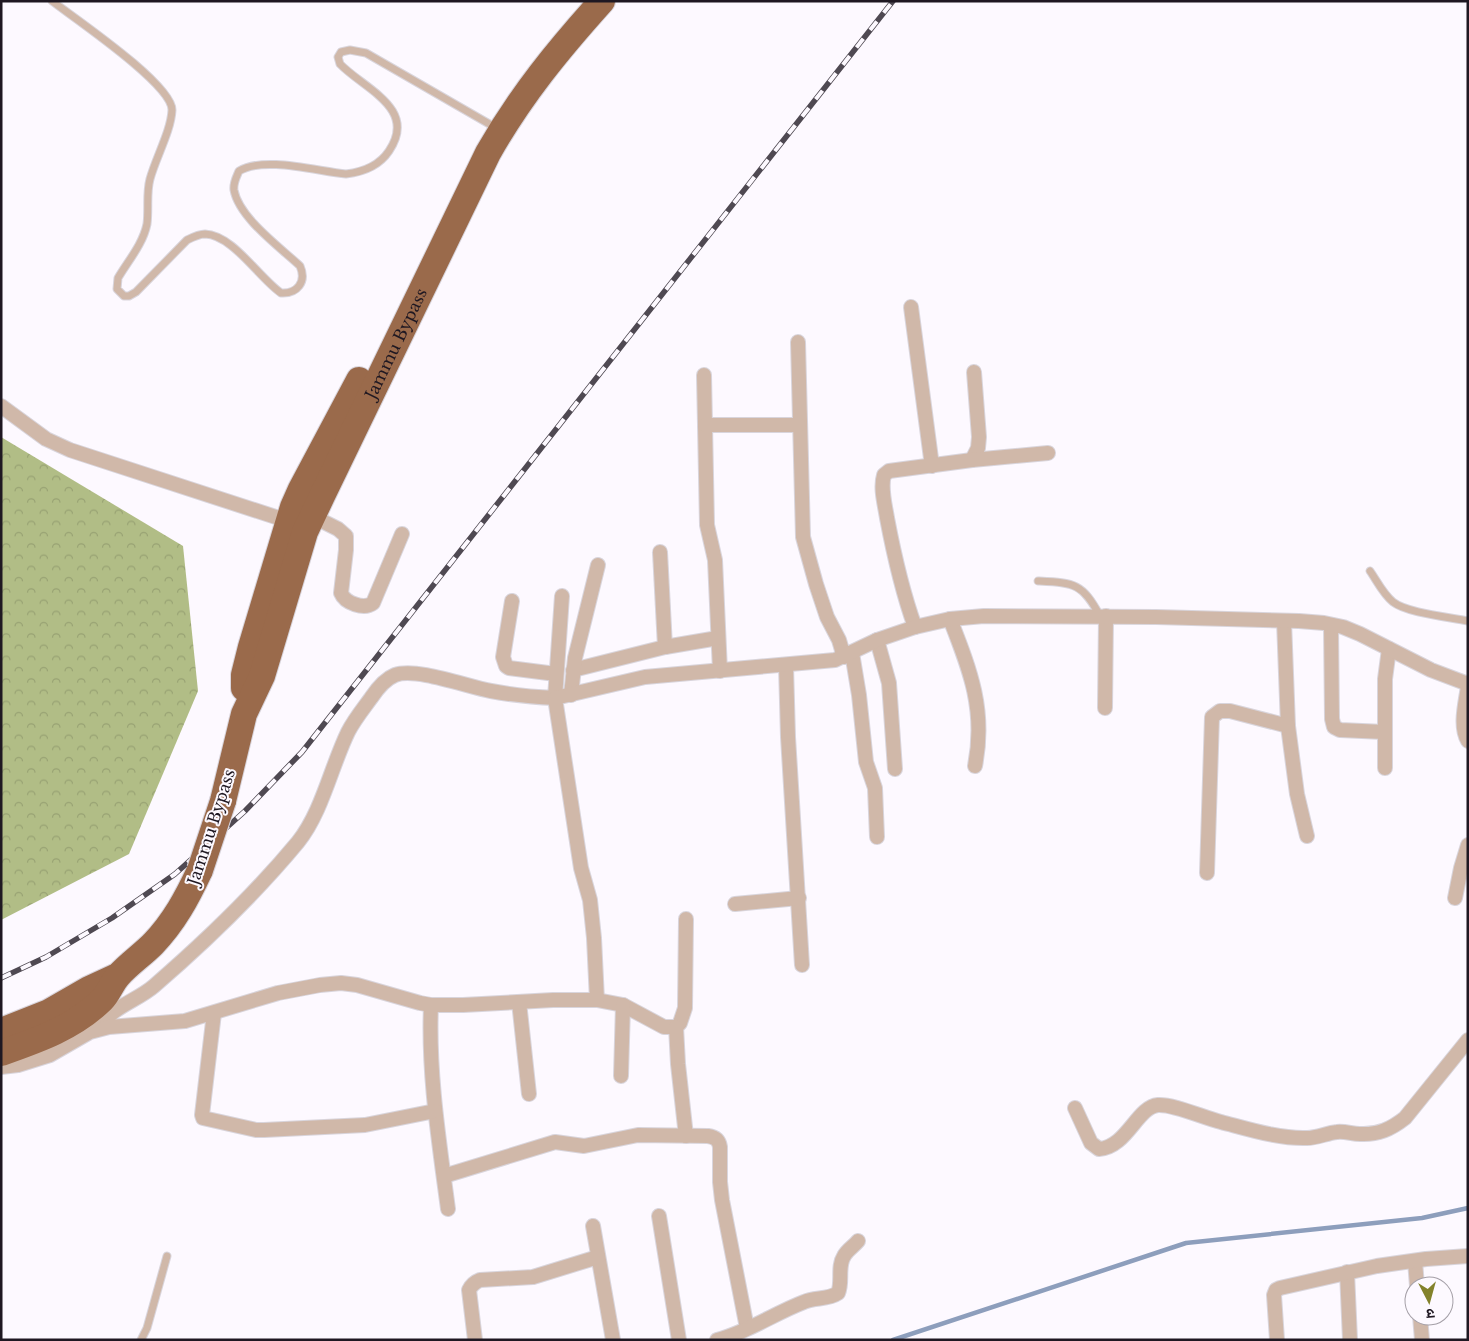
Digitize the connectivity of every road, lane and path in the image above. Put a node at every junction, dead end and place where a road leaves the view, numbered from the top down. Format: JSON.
{"nodes":[{"id":1,"x":52,"y":1,"type":"edge"},
{"id":2,"x":579,"y":1,"type":"edge"},
{"id":3,"x":602,"y":1,"type":"edge"},
{"id":4,"x":494,"y":126,"type":"junction"},
{"id":5,"x":911,"y":307,"type":"dead end"},
{"id":6,"x":798,"y":342,"type":"dead end"},
{"id":7,"x":974,"y":372,"type":"dead end"},
{"id":8,"x":704,"y":375,"type":"dead end"},
{"id":9,"x":1,"y":406,"type":"edge"},
{"id":10,"x":705,"y":425,"type":"junction"},
{"id":11,"x":799,"y":425,"type":"junction"},
{"id":12,"x":1048,"y":454,"type":"dead end"},
{"id":13,"x":972,"y":460,"type":"junction"},
{"id":14,"x":932,"y":466,"type":"junction"},
{"id":15,"x":300,"y":519,"type":"junction"},
{"id":16,"x":402,"y":534,"type":"dead end"},
{"id":17,"x":660,"y":552,"type":"dead end"},
{"id":18,"x":598,"y":565,"type":"dead end"},
{"id":19,"x":1370,"y":571,"type":"dead end"},
{"id":20,"x":1038,"y":581,"type":"dead end"},
{"id":21,"x":562,"y":596,"type":"dead end"},
{"id":22,"x":512,"y":601,"type":"dead end"},
{"id":23,"x":1103,"y":616,"type":"junction"},
{"id":24,"x":950,"y":619,"type":"junction"},
{"id":25,"x":1284,"y":621,"type":"junction"},
{"id":26,"x":1468,"y":621,"type":"edge"},
{"id":27,"x":914,"y":623,"type":"junction"},
{"id":28,"x":1331,"y":625,"type":"junction"},
{"id":29,"x":877,"y":640,"type":"junction"},
{"id":30,"x":665,"y":647,"type":"junction"},
{"id":31,"x":1389,"y":649,"type":"junction"},
{"id":32,"x":844,"y":650,"type":"junction"},
{"id":33,"x":719,"y":653,"type":"junction"},
{"id":34,"x":786,"y":666,"type":"junction"},
{"id":35,"x":572,"y":681,"type":"junction"},
{"id":36,"x":555,"y":685,"type":"junction"},
{"id":37,"x":1468,"y":685,"type":"edge"},
{"id":38,"x":1105,"y":708,"type":"dead end"},
{"id":39,"x":1288,"y":726,"type":"junction"},
{"id":40,"x":1384,"y":732,"type":"junction"},
{"id":41,"x":1468,"y":741,"type":"edge"},
{"id":42,"x":975,"y":766,"type":"dead end"},
{"id":43,"x":1385,"y":768,"type":"dead end"},
{"id":44,"x":895,"y":769,"type":"dead end"},
{"id":45,"x":1308,"y":836,"type":"dead end"},
{"id":46,"x":877,"y":838,"type":"dead end"},
{"id":47,"x":1468,"y":845,"type":"edge"},
{"id":48,"x":1207,"y":872,"type":"dead end"},
{"id":49,"x":799,"y":898,"type":"junction"},
{"id":50,"x":1455,"y":898,"type":"dead end"},
{"id":51,"x":735,"y":904,"type":"dead end"},
{"id":52,"x":686,"y":920,"type":"dead end"},
{"id":53,"x":802,"y":965,"type":"dead end"},
{"id":54,"x":118,"y":976,"type":"junction"},
{"id":55,"x":597,"y":1000,"type":"junction"},
{"id":56,"x":519,"y":1002,"type":"junction"},
{"id":57,"x":431,"y":1004,"type":"junction"},
{"id":58,"x":623,"y":1005,"type":"junction"},
{"id":59,"x":214,"y":1013,"type":"junction"},
{"id":60,"x":676,"y":1026,"type":"junction"},
{"id":61,"x":99,"y":1029,"type":"junction"},
{"id":62,"x":1,"y":1031,"type":"edge"},
{"id":63,"x":1468,"y":1040,"type":"edge"},
{"id":64,"x":1,"y":1053,"type":"edge"},
{"id":65,"x":1,"y":1067,"type":"edge"},
{"id":66,"x":621,"y":1076,"type":"dead end"},
{"id":67,"x":529,"y":1094,"type":"dead end"},
{"id":68,"x":1075,"y":1108,"type":"dead end"},
{"id":69,"x":435,"y":1111,"type":"junction"},
{"id":70,"x":686,"y":1136,"type":"junction"},
{"id":71,"x":444,"y":1176,"type":"junction"},
{"id":72,"x":448,"y":1209,"type":"dead end"},
{"id":73,"x":659,"y":1216,"type":"dead end"},
{"id":74,"x":593,"y":1226,"type":"dead end"},
{"id":75,"x":858,"y":1241,"type":"dead end"},
{"id":76,"x":167,"y":1256,"type":"dead end"},
{"id":77,"x":1468,"y":1256,"type":"edge"},
{"id":78,"x":598,"y":1257,"type":"junction"},
{"id":79,"x":1415,"y":1261,"type":"junction"},
{"id":80,"x":1347,"y":1272,"type":"junction"},
{"id":81,"x":1416,"y":1276,"type":"edge"},
{"id":82,"x":1421,"y":1326,"type":"edge"},
{"id":83,"x":747,"y":1328,"type":"junction"},
{"id":84,"x":140,"y":1340,"type":"edge"},
{"id":85,"x":475,"y":1340,"type":"edge"},
{"id":86,"x":613,"y":1340,"type":"edge"},
{"id":87,"x":679,"y":1340,"type":"edge"},
{"id":88,"x":717,"y":1340,"type":"edge"},
{"id":89,"x":1277,"y":1340,"type":"edge"},
{"id":90,"x":1350,"y":1340,"type":"edge"},
{"id":91,"x":1422,"y":1340,"type":"edge"}],
"edges":[{"from":1,"to":4,"type":"lane"},
{"from":2,"to":4,"type":"highway","name":"Jammu Bypass"},
{"from":3,"to":4,"type":"highway","name":"Jammu Bypass"},
{"from":4,"to":15,"type":"highway","name":"Jammu Bypass"},
{"from":5,"to":14,"type":"street"},
{"from":6,"to":11,"type":"street"},
{"from":7,"to":13,"type":"street"},
{"from":8,"to":10,"type":"street"},
{"from":9,"to":15,"type":"street"},
{"from":10,"to":11,"type":"street"},
{"from":10,"to":33,"type":"street"},
{"from":11,"to":32,"type":"street"},
{"from":12,"to":13,"type":"street"},
{"from":13,"to":14,"type":"street"},
{"from":14,"to":27,"type":"street"},
{"from":15,"to":16,"type":"street"},
{"from":15,"to":54,"type":"highway","name":"Jammu Bypass","bridge":true},
{"from":17,"to":30,"type":"street"},
{"from":18,"to":35,"type":"street"},
{"from":19,"to":26,"type":"lane"},
{"from":20,"to":23,"type":"lane"},
{"from":21,"to":36,"type":"street"},
{"from":22,"to":36,"type":"street"},
{"from":23,"to":24,"type":"street"},
{"from":23,"to":25,"type":"street"},
{"from":23,"to":38,"type":"street"},
{"from":24,"to":27,"type":"street"},
{"from":24,"to":42,"type":"street"},
{"from":25,"to":28,"type":"street"},
{"from":25,"to":39,"type":"street"},
{"from":27,"to":29,"type":"street"},
{"from":28,"to":31,"type":"street"},
{"from":28,"to":40,"type":"street"},
{"from":29,"to":32,"type":"street"},
{"from":29,"to":44,"type":"street"},
{"from":30,"to":33,"type":"street"},
{"from":30,"to":35,"type":"street"},
{"from":31,"to":37,"type":"street"},
{"from":31,"to":40,"type":"street"},
{"from":32,"to":34,"type":"street"},
{"from":32,"to":46,"type":"street"},
{"from":33,"to":34,"type":"street"},
{"from":33,"to":35,"type":"street"},
{"from":34,"to":49,"type":"street"},
{"from":35,"to":36,"type":"street"},
{"from":36,"to":55,"type":"street"},
{"from":36,"to":61,"type":"street"},
{"from":37,"to":41,"type":"street"},
{"from":39,"to":45,"type":"street"},
{"from":39,"to":48,"type":"street"},
{"from":40,"to":43,"type":"street"},
{"from":47,"to":50,"type":"street"},
{"from":49,"to":51,"type":"street"},
{"from":49,"to":53,"type":"street"},
{"from":52,"to":60,"type":"street"},
{"from":54,"to":62,"type":"highway","name":"Jammu Bypass"},
{"from":54,"to":64,"type":"highway","name":"Jammu Bypass"},
{"from":55,"to":56,"type":"street"},
{"from":55,"to":58,"type":"street"},
{"from":56,"to":57,"type":"street"},
{"from":56,"to":67,"type":"street"},
{"from":57,"to":59,"type":"street"},
{"from":57,"to":69,"type":"street"},
{"from":58,"to":60,"type":"street"},
{"from":58,"to":66,"type":"street"},
{"from":59,"to":61,"type":"street"},
{"from":59,"to":69,"type":"street"},
{"from":60,"to":70,"type":"street"},
{"from":61,"to":65,"type":"street"},
{"from":63,"to":68,"type":"street"},
{"from":69,"to":71,"type":"street"},
{"from":70,"to":71,"type":"street"},
{"from":70,"to":83,"type":"street"},
{"from":71,"to":72,"type":"street"},
{"from":73,"to":87,"type":"street"},
{"from":74,"to":78,"type":"street"},
{"from":75,"to":83,"type":"street"},
{"from":76,"to":84,"type":"lane"},
{"from":77,"to":79,"type":"street"},
{"from":78,"to":85,"type":"street"},
{"from":78,"to":86,"type":"street"},
{"from":79,"to":80,"type":"street"},
{"from":79,"to":81,"type":"street"},
{"from":80,"to":89,"type":"street"},
{"from":80,"to":90,"type":"street"},
{"from":82,"to":91,"type":"street"},
{"from":83,"to":88,"type":"street"}]}
